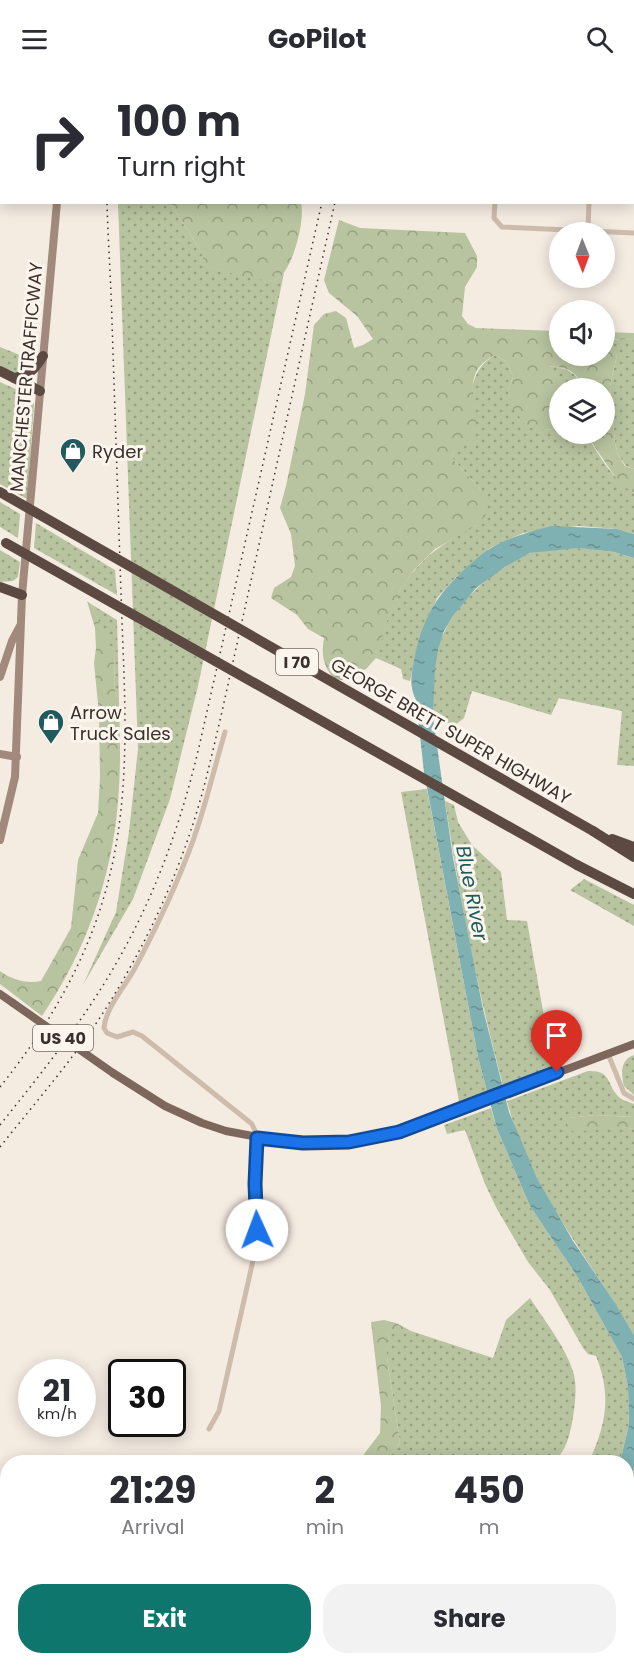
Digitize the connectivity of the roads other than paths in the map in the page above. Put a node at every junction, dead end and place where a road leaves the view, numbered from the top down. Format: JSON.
{"nodes":[{"id":1,"x":57,"y":204,"type":"edge"},
{"id":2,"x":495,"y":204,"type":"edge"},
{"id":3,"x":589,"y":204,"type":"edge"},
{"id":4,"x":588,"y":222,"type":"edge"},
{"id":5,"x":549,"y":230,"type":"edge"},
{"id":6,"x":615,"y":232,"type":"edge"},
{"id":7,"x":634,"y":233,"type":"edge"},
{"id":8,"x":43,"y":356,"type":"junction"},
{"id":9,"x":0,"y":370,"type":"edge"},
{"id":10,"x":14,"y":378,"type":"junction"},
{"id":11,"x":0,"y":379,"type":"edge"},
{"id":12,"x":40,"y":391,"type":"junction"},
{"id":13,"x":0,"y":492,"type":"edge"},
{"id":14,"x":3,"y":542,"type":"edge"},
{"id":15,"x":0,"y":587,"type":"edge"},
{"id":16,"x":0,"y":595,"type":"edge"},
{"id":17,"x":22,"y":595,"type":"junction"},
{"id":18,"x":21,"y":625,"type":"junction"},
{"id":19,"x":0,"y":677,"type":"edge"},
{"id":20,"x":225,"y":732,"type":"dead end"},
{"id":21,"x":0,"y":754,"type":"edge"},
{"id":22,"x":17,"y":757,"type":"junction"},
{"id":23,"x":603,"y":838,"type":"junction"},
{"id":24,"x":0,"y":840,"type":"edge"},
{"id":25,"x":634,"y":847,"type":"edge"},
{"id":26,"x":634,"y":857,"type":"edge"},
{"id":27,"x":634,"y":894,"type":"edge"},
{"id":28,"x":0,"y":994,"type":"edge"},
{"id":29,"x":634,"y":1044,"type":"edge"},
{"id":30,"x":608,"y":1054,"type":"junction"},
{"id":31,"x":634,"y":1099,"type":"edge"},
{"id":32,"x":257,"y":1138,"type":"junction"},
{"id":33,"x":209,"y":1429,"type":"dead end"}],
"edges":[{"from":1,"to":8,"type":"main road","name":"MANCHESTER TRAFFICWAY"},
{"from":2,"to":5,"type":"street"},
{"from":3,"to":4,"type":"street"},
{"from":6,"to":7,"type":"street"},
{"from":8,"to":10,"type":"highway"},
{"from":8,"to":12,"type":"main road","name":"MANCHESTER TRAFFICWAY"},
{"from":9,"to":10,"type":"highway"},
{"from":10,"to":12,"type":"highway"},
{"from":11,"to":12,"type":"highway"},
{"from":12,"to":17,"type":"main road","name":"MANCHESTER TRAFFICWAY"},
{"from":13,"to":23,"type":"highway","name":"GEORGE BRETT SUPER HIGHWAY","number":"I 70","bridge":true},
{"from":14,"to":27,"type":"highway","number":"I 70","bridge":true},
{"from":15,"to":17,"type":"highway"},
{"from":16,"to":17,"type":"highway"},
{"from":17,"to":18,"type":"main road","name":"MANCHESTER TRAFFICWAY"},
{"from":18,"to":19,"type":"main road"},
{"from":18,"to":22,"type":"main road","name":"MANCHESTER TRAFFICWAY"},
{"from":20,"to":32,"type":"street"},
{"from":21,"to":22,"type":"main road"},
{"from":22,"to":24,"type":"main road","name":"MANCHESTER TRAFFICWAY"},
{"from":23,"to":25,"type":"highway"},
{"from":23,"to":26,"type":"highway","name":"GEORGE BRETT SUPER HIGHWAY","number":"I 70"},
{"from":28,"to":32,"type":"main road","number":"US 40","bridge":true},
{"from":29,"to":30,"type":"main road","number":"US 40"},
{"from":30,"to":31,"type":"street"},
{"from":30,"to":32,"type":"main road","number":"US 40"},
{"from":32,"to":33,"type":"street"}]}
